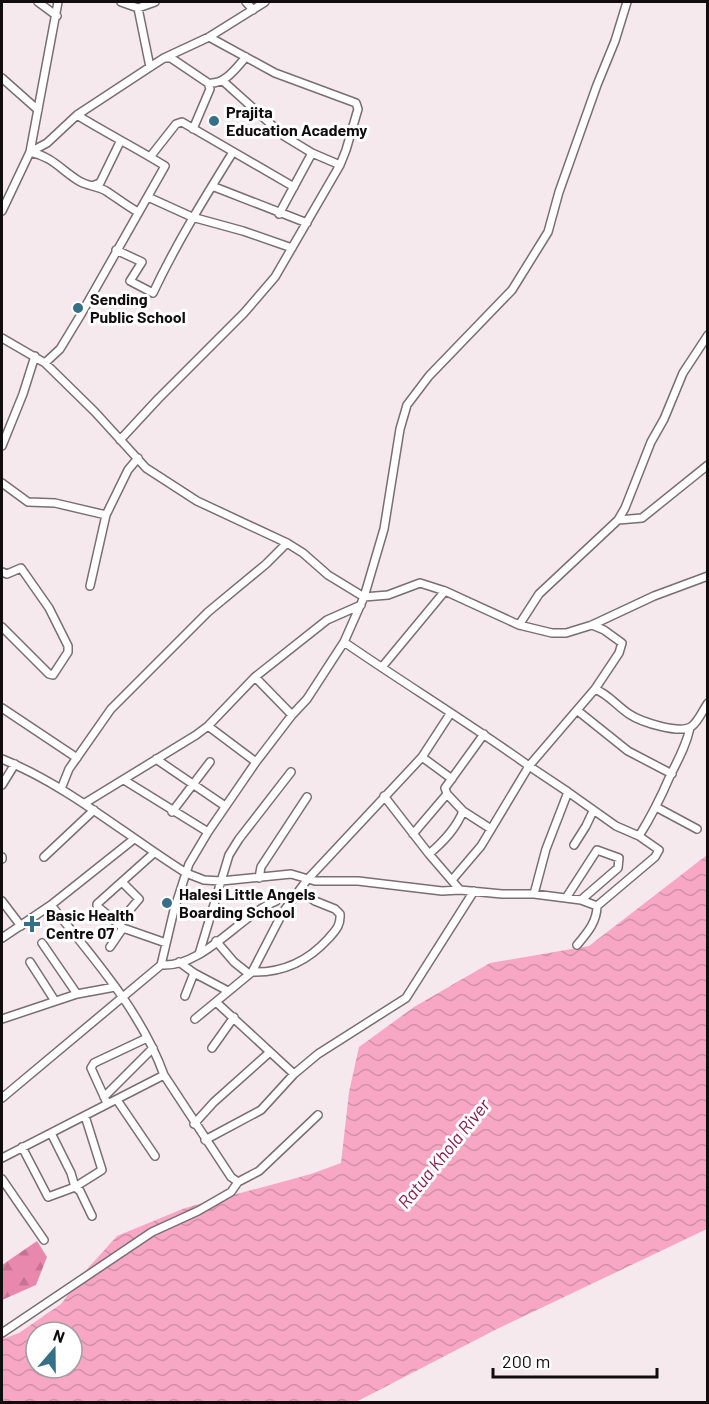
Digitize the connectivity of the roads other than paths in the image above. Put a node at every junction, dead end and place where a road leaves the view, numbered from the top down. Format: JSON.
{"nodes":[{"id":1,"x":38,"y":2,"type":"edge"},
{"id":2,"x":58,"y":2,"type":"edge"},
{"id":3,"x":121,"y":2,"type":"edge"},
{"id":4,"x":154,"y":2,"type":"edge"},
{"id":5,"x":246,"y":2,"type":"edge"},
{"id":6,"x":265,"y":2,"type":"edge"},
{"id":7,"x":627,"y":2,"type":"edge"},
{"id":8,"x":138,"y":8,"type":"junction"},
{"id":9,"x":253,"y":10,"type":"junction"},
{"id":10,"x":57,"y":16,"type":"junction"},
{"id":11,"x":209,"y":37,"type":"junction"},
{"id":12,"x":246,"y":57,"type":"junction"},
{"id":13,"x":164,"y":58,"type":"junction"},
{"id":14,"x":150,"y":67,"type":"junction"},
{"id":15,"x":2,"y":78,"type":"edge"},
{"id":16,"x":223,"y":81,"type":"junction"},
{"id":17,"x":208,"y":83,"type":"junction"},
{"id":18,"x":38,"y":110,"type":"junction"},
{"id":19,"x":77,"y":115,"type":"junction"},
{"id":20,"x":193,"y":129,"type":"junction"},
{"id":21,"x":120,"y":142,"type":"junction"},
{"id":22,"x":30,"y":152,"type":"junction"},
{"id":23,"x":232,"y":152,"type":"junction"},
{"id":24,"x":312,"y":153,"type":"junction"},
{"id":25,"x":150,"y":157,"type":"junction"},
{"id":26,"x":338,"y":168,"type":"junction"},
{"id":27,"x":90,"y":186,"type":"junction"},
{"id":28,"x":212,"y":186,"type":"junction"},
{"id":29,"x":294,"y":187,"type":"junction"},
{"id":30,"x":148,"y":197,"type":"junction"},
{"id":31,"x":2,"y":211,"type":"edge"},
{"id":32,"x":138,"y":212,"type":"junction"},
{"id":33,"x":279,"y":213,"type":"junction"},
{"id":34,"x":192,"y":217,"type":"junction"},
{"id":35,"x":307,"y":223,"type":"junction"},
{"id":36,"x":292,"y":248,"type":"junction"},
{"id":37,"x":116,"y":250,"type":"junction"},
{"id":38,"x":708,"y":335,"type":"edge"},
{"id":39,"x":2,"y":338,"type":"edge"},
{"id":40,"x":35,"y":356,"type":"junction"},
{"id":41,"x":45,"y":363,"type":"junction"},
{"id":42,"x":120,"y":440,"type":"junction"},
{"id":43,"x":2,"y":446,"type":"edge"},
{"id":44,"x":138,"y":458,"type":"junction"},
{"id":45,"x":708,"y":465,"type":"edge"},
{"id":46,"x":2,"y":483,"type":"edge"},
{"id":47,"x":106,"y":515,"type":"junction"},
{"id":48,"x":618,"y":520,"type":"junction"},
{"id":49,"x":287,"y":543,"type":"junction"},
{"id":50,"x":2,"y":572,"type":"edge"},
{"id":51,"x":708,"y":576,"type":"edge"},
{"id":52,"x":90,"y":586,"type":"dead end"},
{"id":53,"x":445,"y":591,"type":"junction"},
{"id":54,"x":364,"y":597,"type":"junction"},
{"id":55,"x":361,"y":605,"type":"junction"},
{"id":56,"x":519,"y":625,"type":"junction"},
{"id":57,"x":592,"y":626,"type":"junction"},
{"id":58,"x":2,"y":627,"type":"edge"},
{"id":59,"x":344,"y":642,"type":"junction"},
{"id":60,"x":382,"y":667,"type":"junction"},
{"id":61,"x":255,"y":677,"type":"junction"},
{"id":62,"x":595,"y":689,"type":"junction"},
{"id":63,"x":708,"y":703,"type":"edge"},
{"id":64,"x":2,"y":708,"type":"edge"},
{"id":65,"x":578,"y":711,"type":"junction"},
{"id":66,"x":450,"y":714,"type":"junction"},
{"id":67,"x":292,"y":715,"type":"junction"},
{"id":68,"x":208,"y":726,"type":"junction"},
{"id":69,"x":690,"y":728,"type":"junction"},
{"id":70,"x":484,"y":734,"type":"junction"},
{"id":71,"x":422,"y":757,"type":"junction"},
{"id":72,"x":77,"y":758,"type":"junction"},
{"id":73,"x":2,"y":759,"type":"edge"},
{"id":74,"x":156,"y":759,"type":"junction"},
{"id":75,"x":210,"y":762,"type":"dead end"},
{"id":76,"x":256,"y":762,"type":"junction"},
{"id":77,"x":15,"y":764,"type":"junction"},
{"id":78,"x":530,"y":766,"type":"junction"},
{"id":79,"x":291,"y":772,"type":"dead end"},
{"id":80,"x":672,"y":774,"type":"junction"},
{"id":81,"x":452,"y":779,"type":"junction"},
{"id":82,"x":124,"y":780,"type":"junction"},
{"id":83,"x":192,"y":785,"type":"junction"},
{"id":84,"x":2,"y":786,"type":"edge"},
{"id":85,"x":61,"y":789,"type":"junction"},
{"id":86,"x":568,"y":792,"type":"junction"},
{"id":87,"x":447,"y":794,"type":"junction"},
{"id":88,"x":384,"y":796,"type":"junction"},
{"id":89,"x":307,"y":797,"type":"dead end"},
{"id":90,"x":85,"y":803,"type":"junction"},
{"id":91,"x":225,"y":806,"type":"junction"},
{"id":92,"x":657,"y":807,"type":"junction"},
{"id":93,"x":94,"y":810,"type":"junction"},
{"id":94,"x":593,"y":811,"type":"junction"},
{"id":95,"x":172,"y":812,"type":"junction"},
{"id":96,"x":463,"y":812,"type":"junction"},
{"id":97,"x":491,"y":829,"type":"junction"},
{"id":98,"x":697,"y":829,"type":"dead end"},
{"id":99,"x":208,"y":832,"type":"junction"},
{"id":100,"x":413,"y":834,"type":"junction"},
{"id":101,"x":639,"y":836,"type":"junction"},
{"id":102,"x":134,"y":839,"type":"junction"},
{"id":103,"x":574,"y":845,"type":"dead end"},
{"id":104,"x":154,"y":853,"type":"junction"},
{"id":105,"x":429,"y":854,"type":"junction"},
{"id":106,"x":44,"y":856,"type":"dead end"},
{"id":107,"x":186,"y":873,"type":"junction"},
{"id":108,"x":259,"y":878,"type":"junction"},
{"id":109,"x":307,"y":880,"type":"junction"},
{"id":110,"x":452,"y":880,"type":"junction"},
{"id":111,"x":221,"y":881,"type":"junction"},
{"id":112,"x":122,"y":882,"type":"junction"},
{"id":113,"x":460,"y":890,"type":"junction"},
{"id":114,"x":300,"y":891,"type":"junction"},
{"id":115,"x":474,"y":891,"type":"junction"},
{"id":116,"x":534,"y":894,"type":"junction"},
{"id":117,"x":566,"y":898,"type":"junction"},
{"id":118,"x":581,"y":900,"type":"junction"},
{"id":119,"x":2,"y":901,"type":"edge"},
{"id":120,"x":276,"y":901,"type":"dead end"},
{"id":121,"x":51,"y":905,"type":"junction"},
{"id":122,"x":597,"y":906,"type":"junction"},
{"id":123,"x":21,"y":926,"type":"junction"},
{"id":124,"x":120,"y":926,"type":"junction"},
{"id":125,"x":2,"y":939,"type":"edge"},
{"id":126,"x":216,"y":941,"type":"junction"},
{"id":127,"x":42,"y":943,"type":"dead end"},
{"id":128,"x":166,"y":943,"type":"junction"},
{"id":129,"x":577,"y":945,"type":"dead end"},
{"id":130,"x":110,"y":947,"type":"dead end"},
{"id":131,"x":199,"y":954,"type":"junction"},
{"id":132,"x":30,"y":962,"type":"dead end"},
{"id":133,"x":179,"y":962,"type":"junction"},
{"id":134,"x":161,"y":965,"type":"junction"},
{"id":135,"x":194,"y":973,"type":"junction"},
{"id":136,"x":250,"y":973,"type":"junction"},
{"id":137,"x":115,"y":987,"type":"junction"},
{"id":138,"x":228,"y":991,"type":"junction"},
{"id":139,"x":77,"y":994,"type":"junction"},
{"id":140,"x":185,"y":996,"type":"dead end"},
{"id":141,"x":121,"y":997,"type":"junction"},
{"id":142,"x":55,"y":1001,"type":"junction"},
{"id":143,"x":216,"y":1002,"type":"junction"},
{"id":144,"x":234,"y":1017,"type":"junction"},
{"id":145,"x":2,"y":1019,"type":"edge"},
{"id":146,"x":195,"y":1019,"type":"dead end"},
{"id":147,"x":147,"y":1038,"type":"junction"},
{"id":148,"x":153,"y":1048,"type":"junction"},
{"id":149,"x":212,"y":1048,"type":"dead end"},
{"id":150,"x":270,"y":1052,"type":"junction"},
{"id":151,"x":294,"y":1074,"type":"junction"},
{"id":152,"x":164,"y":1075,"type":"junction"},
{"id":153,"x":2,"y":1098,"type":"edge"},
{"id":154,"x":106,"y":1100,"type":"junction"},
{"id":155,"x":117,"y":1100,"type":"junction"},
{"id":156,"x":318,"y":1115,"type":"dead end"},
{"id":157,"x":85,"y":1116,"type":"junction"},
{"id":158,"x":194,"y":1124,"type":"junction"},
{"id":159,"x":51,"y":1133,"type":"junction"},
{"id":160,"x":205,"y":1140,"type":"junction"},
{"id":161,"x":22,"y":1147,"type":"junction"},
{"id":162,"x":155,"y":1156,"type":"dead end"},
{"id":163,"x":2,"y":1158,"type":"edge"},
{"id":164,"x":2,"y":1179,"type":"edge"},
{"id":165,"x":238,"y":1182,"type":"junction"},
{"id":166,"x":75,"y":1187,"type":"junction"},
{"id":167,"x":92,"y":1216,"type":"dead end"},
{"id":168,"x":44,"y":1240,"type":"dead end"},
{"id":169,"x":2,"y":1333,"type":"edge"}],
"edges":[{"from":1,"to":10,"type":"street"},
{"from":2,"to":10,"type":"street"},
{"from":3,"to":8,"type":"street"},
{"from":4,"to":8,"type":"street"},
{"from":5,"to":9,"type":"street"},
{"from":6,"to":9,"type":"street"},
{"from":7,"to":54,"type":"street"},
{"from":8,"to":14,"type":"street"},
{"from":9,"to":11,"type":"street"},
{"from":10,"to":18,"type":"street"},
{"from":11,"to":12,"type":"street"},
{"from":11,"to":13,"type":"street"},
{"from":12,"to":16,"type":"street"},
{"from":12,"to":26,"type":"street"},
{"from":13,"to":14,"type":"street"},
{"from":13,"to":17,"type":"street"},
{"from":14,"to":19,"type":"street"},
{"from":15,"to":18,"type":"street"},
{"from":16,"to":17,"type":"street"},
{"from":16,"to":24,"type":"street"},
{"from":17,"to":20,"type":"street"},
{"from":18,"to":22,"type":"street"},
{"from":19,"to":21,"type":"street"},
{"from":19,"to":22,"type":"street"},
{"from":20,"to":23,"type":"street"},
{"from":20,"to":25,"type":"street"},
{"from":21,"to":25,"type":"street"},
{"from":21,"to":27,"type":"street"},
{"from":22,"to":27,"type":"street"},
{"from":22,"to":31,"type":"street"},
{"from":23,"to":28,"type":"street"},
{"from":23,"to":29,"type":"street"},
{"from":24,"to":26,"type":"street"},
{"from":24,"to":29,"type":"street"},
{"from":25,"to":30,"type":"street"},
{"from":26,"to":35,"type":"street"},
{"from":27,"to":32,"type":"street"},
{"from":28,"to":33,"type":"street"},
{"from":28,"to":34,"type":"street"},
{"from":29,"to":33,"type":"street"},
{"from":30,"to":32,"type":"street"},
{"from":30,"to":34,"type":"street"},
{"from":32,"to":37,"type":"street"},
{"from":33,"to":35,"type":"street"},
{"from":34,"to":36,"type":"street"},
{"from":34,"to":37,"type":"street"},
{"from":35,"to":36,"type":"street"},
{"from":36,"to":42,"type":"street"},
{"from":37,"to":41,"type":"street"},
{"from":38,"to":48,"type":"street"},
{"from":39,"to":40,"type":"street"},
{"from":40,"to":41,"type":"street"},
{"from":40,"to":43,"type":"street"},
{"from":41,"to":42,"type":"street"},
{"from":42,"to":44,"type":"street"},
{"from":44,"to":47,"type":"street"},
{"from":44,"to":49,"type":"street"},
{"from":45,"to":48,"type":"street"},
{"from":46,"to":47,"type":"street"},
{"from":47,"to":52,"type":"street"},
{"from":48,"to":56,"type":"street"},
{"from":49,"to":54,"type":"street"},
{"from":49,"to":72,"type":"street"},
{"from":50,"to":58,"type":"street"},
{"from":51,"to":57,"type":"street"},
{"from":53,"to":54,"type":"street"},
{"from":53,"to":56,"type":"street"},
{"from":53,"to":60,"type":"street"},
{"from":54,"to":55,"type":"street"},
{"from":55,"to":59,"type":"street"},
{"from":55,"to":61,"type":"street"},
{"from":56,"to":57,"type":"street"},
{"from":57,"to":62,"type":"street"},
{"from":59,"to":60,"type":"street"},
{"from":59,"to":67,"type":"street"},
{"from":60,"to":66,"type":"street"},
{"from":61,"to":67,"type":"street"},
{"from":61,"to":68,"type":"street"},
{"from":62,"to":65,"type":"street"},
{"from":62,"to":69,"type":"street"},
{"from":63,"to":69,"type":"street"},
{"from":64,"to":72,"type":"street"},
{"from":65,"to":78,"type":"street"},
{"from":65,"to":80,"type":"street"},
{"from":66,"to":70,"type":"street"},
{"from":66,"to":71,"type":"street"},
{"from":67,"to":76,"type":"street"},
{"from":68,"to":74,"type":"street"},
{"from":68,"to":76,"type":"street"},
{"from":69,"to":80,"type":"street"},
{"from":70,"to":78,"type":"street"},
{"from":70,"to":81,"type":"street"},
{"from":71,"to":81,"type":"street"},
{"from":71,"to":88,"type":"street"},
{"from":72,"to":85,"type":"street"},
{"from":73,"to":77,"type":"street"},
{"from":74,"to":82,"type":"street"},
{"from":74,"to":83,"type":"street"},
{"from":75,"to":83,"type":"street"},
{"from":76,"to":91,"type":"street"},
{"from":77,"to":84,"type":"street"},
{"from":77,"to":85,"type":"street"},
{"from":78,"to":86,"type":"street"},
{"from":78,"to":97,"type":"street"},
{"from":79,"to":111,"type":"street"},
{"from":80,"to":92,"type":"street"},
{"from":81,"to":87,"type":"street"},
{"from":82,"to":90,"type":"street"},
{"from":82,"to":95,"type":"street"},
{"from":83,"to":91,"type":"street"},
{"from":83,"to":95,"type":"street"},
{"from":85,"to":90,"type":"street"},
{"from":86,"to":94,"type":"street"},
{"from":86,"to":116,"type":"street"},
{"from":87,"to":96,"type":"street"},
{"from":87,"to":100,"type":"street"},
{"from":88,"to":100,"type":"street"},
{"from":88,"to":109,"type":"street"},
{"from":89,"to":108,"type":"street"},
{"from":90,"to":93,"type":"street"},
{"from":91,"to":99,"type":"street"},
{"from":92,"to":98,"type":"street"},
{"from":92,"to":101,"type":"street"},
{"from":93,"to":102,"type":"street"},
{"from":93,"to":106,"type":"street"},
{"from":94,"to":101,"type":"street"},
{"from":94,"to":103,"type":"street"},
{"from":95,"to":99,"type":"street"},
{"from":96,"to":97,"type":"street"},
{"from":96,"to":105,"type":"street"},
{"from":97,"to":110,"type":"street"},
{"from":99,"to":107,"type":"street"},
{"from":100,"to":105,"type":"street"},
{"from":101,"to":122,"type":"street"},
{"from":102,"to":104,"type":"street"},
{"from":102,"to":121,"type":"street"},
{"from":104,"to":107,"type":"street"},
{"from":104,"to":112,"type":"street"},
{"from":105,"to":110,"type":"street"},
{"from":107,"to":111,"type":"street"},
{"from":107,"to":128,"type":"street"},
{"from":108,"to":109,"type":"street"},
{"from":108,"to":111,"type":"street"},
{"from":109,"to":113,"type":"street"},
{"from":109,"to":114,"type":"street"},
{"from":110,"to":113,"type":"street"},
{"from":111,"to":131,"type":"street"},
{"from":112,"to":124,"type":"street"},
{"from":112,"to":124,"type":"street"},
{"from":113,"to":115,"type":"street"},
{"from":114,"to":136,"type":"street"},
{"from":114,"to":136,"type":"street"},
{"from":115,"to":116,"type":"street"},
{"from":115,"to":151,"type":"street"},
{"from":116,"to":117,"type":"street"},
{"from":117,"to":118,"type":"street"},
{"from":117,"to":118,"type":"street"},
{"from":118,"to":122,"type":"street"},
{"from":119,"to":123,"type":"street"},
{"from":120,"to":126,"type":"street"},
{"from":121,"to":123,"type":"street"},
{"from":121,"to":137,"type":"street"},
{"from":122,"to":129,"type":"street"},
{"from":123,"to":125,"type":"street"},
{"from":124,"to":128,"type":"street"},
{"from":124,"to":130,"type":"street"},
{"from":126,"to":131,"type":"street"},
{"from":126,"to":136,"type":"street"},
{"from":127,"to":139,"type":"street"},
{"from":128,"to":134,"type":"street"},
{"from":131,"to":133,"type":"street"},
{"from":132,"to":142,"type":"street"},
{"from":133,"to":134,"type":"street"},
{"from":133,"to":135,"type":"street"},
{"from":134,"to":141,"type":"street"},
{"from":135,"to":138,"type":"street"},
{"from":135,"to":140,"type":"street"},
{"from":136,"to":138,"type":"street"},
{"from":137,"to":139,"type":"street"},
{"from":137,"to":141,"type":"street"},
{"from":138,"to":143,"type":"street"},
{"from":139,"to":142,"type":"street"},
{"from":141,"to":147,"type":"street"},
{"from":141,"to":153,"type":"street"},
{"from":142,"to":145,"type":"street"},
{"from":143,"to":144,"type":"street"},
{"from":143,"to":146,"type":"street"},
{"from":144,"to":149,"type":"street"},
{"from":144,"to":150,"type":"street"},
{"from":147,"to":148,"type":"street"},
{"from":147,"to":154,"type":"street"},
{"from":148,"to":152,"type":"street"},
{"from":148,"to":154,"type":"street"},
{"from":150,"to":151,"type":"street"},
{"from":150,"to":158,"type":"street"},
{"from":151,"to":160,"type":"street"},
{"from":152,"to":155,"type":"street"},
{"from":152,"to":158,"type":"street"},
{"from":154,"to":155,"type":"street"},
{"from":154,"to":157,"type":"street"},
{"from":155,"to":162,"type":"street"},
{"from":156,"to":165,"type":"street"},
{"from":157,"to":159,"type":"street"},
{"from":157,"to":166,"type":"street"},
{"from":158,"to":160,"type":"street"},
{"from":159,"to":161,"type":"street"},
{"from":159,"to":166,"type":"street"},
{"from":160,"to":165,"type":"street"},
{"from":161,"to":163,"type":"street"},
{"from":161,"to":166,"type":"street"},
{"from":164,"to":168,"type":"street"},
{"from":165,"to":169,"type":"street"},
{"from":166,"to":167,"type":"street"}]}
